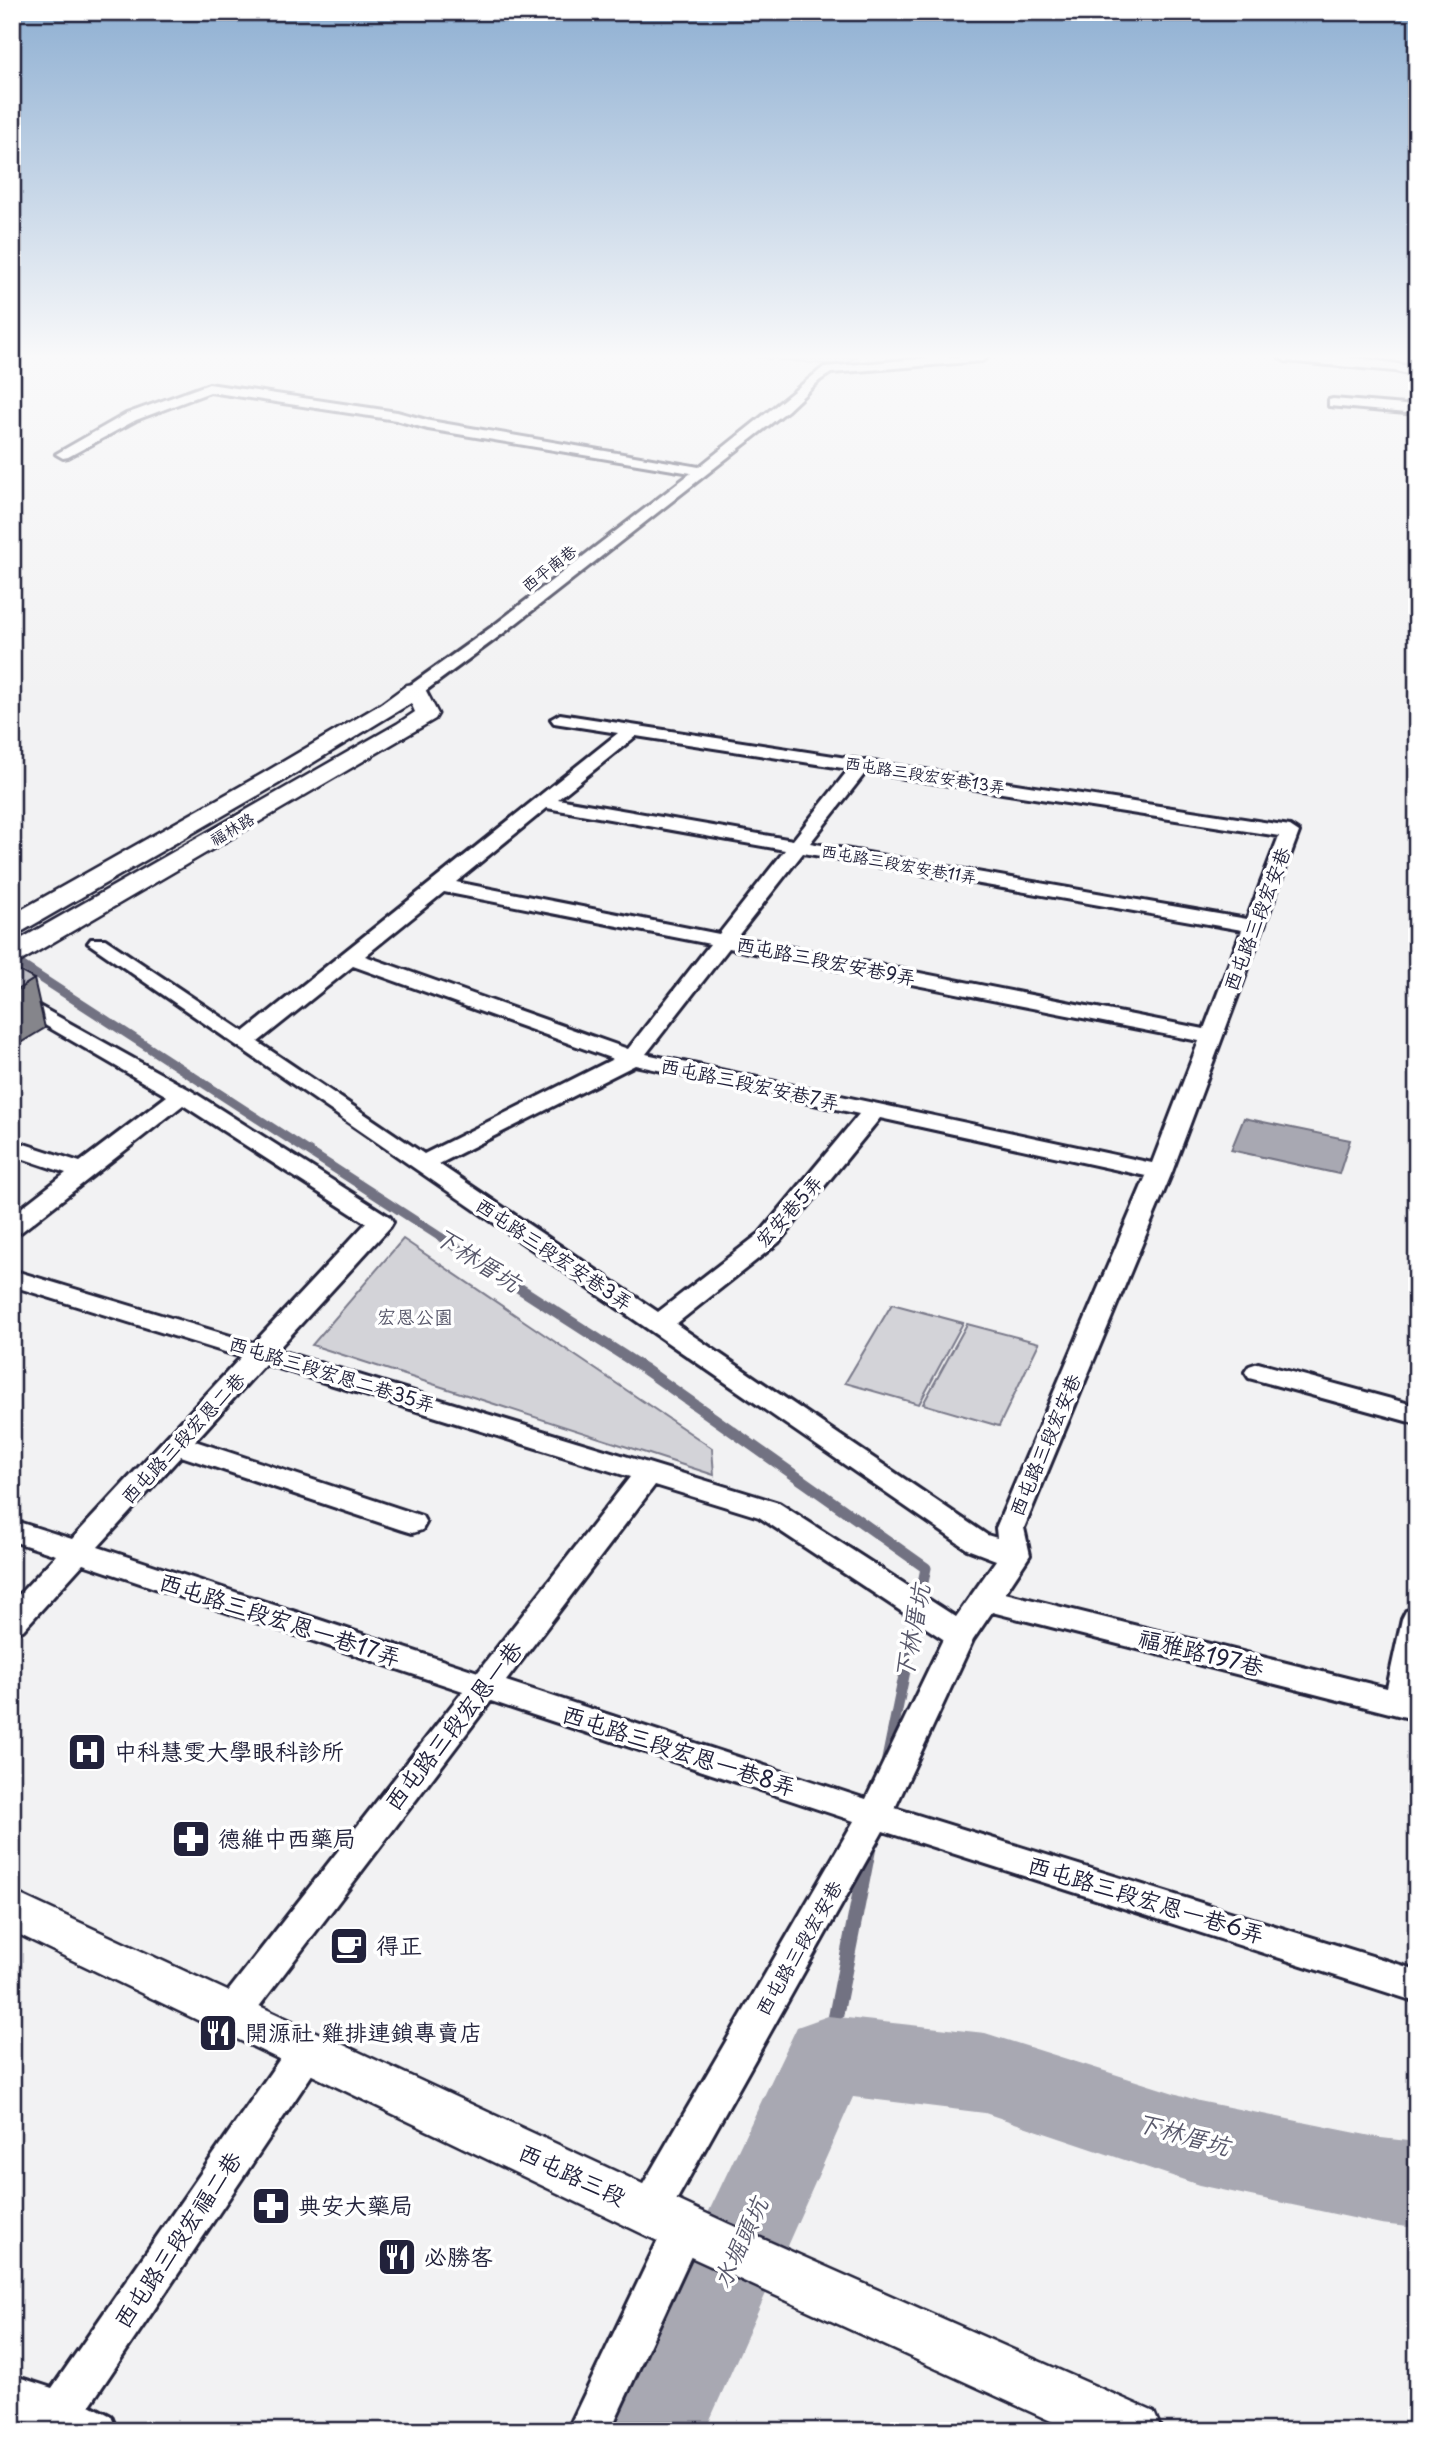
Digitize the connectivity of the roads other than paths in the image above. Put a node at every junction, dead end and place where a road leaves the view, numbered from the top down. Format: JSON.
{"nodes":[{"id":1,"x":702,"y":471,"type":"edge"},
{"id":2,"x":499,"y":629,"type":"joint"},
{"id":3,"x":415,"y":690,"type":"joint"},
{"id":4,"x":560,"y":719,"type":"dead end"},
{"id":5,"x":632,"y":730,"type":"junction"},
{"id":6,"x":861,"y":766,"type":"junction"},
{"id":7,"x":543,"y":802,"type":"junction"},
{"id":8,"x":1290,"y":832,"type":"joint"},
{"id":9,"x":798,"y":846,"type":"junction"},
{"id":10,"x":440,"y":885,"type":"junction"},
{"id":11,"x":1254,"y":926,"type":"junction"},
{"id":12,"x":724,"y":941,"type":"junction"},
{"id":13,"x":17,"y":943,"type":"edge"},
{"id":14,"x":98,"y":943,"type":"dead end"},
{"id":15,"x":350,"y":958,"type":"junction"},
{"id":16,"x":12,"y":997,"type":"edge"},
{"id":17,"x":1212,"y":1037,"type":"junction"},
{"id":18,"x":244,"y":1043,"type":"junction"},
{"id":19,"x":632,"y":1058,"type":"junction"},
{"id":20,"x":182,"y":1095,"type":"junction"},
{"id":21,"x":874,"y":1111,"type":"junction"},
{"id":22,"x":12,"y":1147,"type":"edge"},
{"id":23,"x":422,"y":1164,"type":"junction"},
{"id":24,"x":83,"y":1171,"type":"junction"},
{"id":25,"x":1160,"y":1172,"type":"junction"},
{"id":26,"x":12,"y":1227,"type":"edge"},
{"id":27,"x":12,"y":1278,"type":"edge"},
{"id":28,"x":659,"y":1325,"type":"junction"},
{"id":29,"x":262,"y":1352,"type":"junction"},
{"id":30,"x":1258,"y":1372,"type":"dead end"},
{"id":31,"x":1417,"y":1415,"type":"edge"},
{"id":32,"x":177,"y":1445,"type":"junction"},
{"id":33,"x":650,"y":1472,"type":"junction"},
{"id":34,"x":412,"y":1523,"type":"dead end"},
{"id":35,"x":12,"y":1530,"type":"edge"},
{"id":36,"x":77,"y":1553,"type":"junction"},
{"id":37,"x":1015,"y":1555,"type":"junction"},
{"id":38,"x":984,"y":1598,"type":"junction"},
{"id":39,"x":1417,"y":1619,"type":"edge"},
{"id":40,"x":12,"y":1622,"type":"edge"},
{"id":41,"x":960,"y":1635,"type":"junction"},
{"id":42,"x":484,"y":1687,"type":"junction"},
{"id":43,"x":1408,"y":1705,"type":"edge"},
{"id":44,"x":875,"y":1815,"type":"junction"},
{"id":45,"x":12,"y":1910,"type":"edge"},
{"id":46,"x":1417,"y":1986,"type":"edge"},
{"id":47,"x":232,"y":2014,"type":"junction"},
{"id":48,"x":307,"y":2049,"type":"junction"},
{"id":49,"x":681,"y":2227,"type":"junction"},
{"id":50,"x":12,"y":2396,"type":"edge"},
{"id":51,"x":54,"y":2421,"type":"edge"},
{"id":52,"x":1120,"y":2428,"type":"edge"},
{"id":53,"x":96,"y":2431,"type":"edge"},
{"id":54,"x":588,"y":2431,"type":"edge"}],
"edges":[{"from":1,"to":2,"type":"street","name":"西平南巷"},
{"from":2,"to":3,"type":"street","name":"福林路"},
{"from":3,"to":13,"type":"street","name":"福林路"},
{"from":4,"to":5,"type":"street","name":"西屯路三段宏安巷13弄"},
{"from":5,"to":6,"type":"street","name":"西屯路三段宏安巷13弄"},
{"from":5,"to":7,"type":"street"},
{"from":6,"to":8,"type":"street","name":"西屯路三段宏安巷13弄"},
{"from":6,"to":9,"type":"street"},
{"from":7,"to":9,"type":"street","name":"西屯路三段宏安巷11弄"},
{"from":7,"to":10,"type":"street"},
{"from":8,"to":11,"type":"street","name":"西屯路三段宏安巷"},
{"from":9,"to":11,"type":"street","name":"西屯路三段宏安巷11弄"},
{"from":9,"to":12,"type":"street"},
{"from":10,"to":12,"type":"street","name":"西屯路三段宏安巷9弄"},
{"from":10,"to":15,"type":"street"},
{"from":11,"to":17,"type":"street","name":"西屯路三段宏安巷"},
{"from":12,"to":17,"type":"street","name":"西屯路三段宏安巷9弄"},
{"from":12,"to":19,"type":"street"},
{"from":14,"to":18,"type":"street","name":"西屯路三段宏安巷3弄"},
{"from":15,"to":18,"type":"street"},
{"from":15,"to":19,"type":"street","name":"西屯路三段宏安巷7弄"},
{"from":16,"to":20,"type":"street"},
{"from":17,"to":25,"type":"street","name":"西屯路三段宏安巷"},
{"from":18,"to":23,"type":"street","name":"西屯路三段宏安巷3弄"},
{"from":19,"to":21,"type":"street","name":"西屯路三段宏安巷7弄"},
{"from":19,"to":23,"type":"street"},
{"from":20,"to":24,"type":"street"},
{"from":20,"to":29,"type":"street","name":"西屯路三段宏恩二巷"},
{"from":21,"to":25,"type":"street","name":"西屯路三段宏安巷7弄"},
{"from":21,"to":28,"type":"street","name":"宏安巷5弄"},
{"from":22,"to":24,"type":"street"},
{"from":23,"to":28,"type":"street","name":"西屯路三段宏安巷3弄"},
{"from":24,"to":26,"type":"street"},
{"from":25,"to":37,"type":"street","name":"西屯路三段宏安巷"},
{"from":27,"to":29,"type":"street","name":"西屯路三段宏恩二巷35弄"},
{"from":28,"to":37,"type":"street","name":"西屯路三段宏安巷3弄"},
{"from":29,"to":32,"type":"street","name":"西屯路三段宏恩二巷"},
{"from":29,"to":33,"type":"street","name":"西屯路三段宏恩二巷35弄"},
{"from":30,"to":31,"type":"street"},
{"from":32,"to":34,"type":"street"},
{"from":32,"to":36,"type":"street","name":"西屯路三段宏恩二巷"},
{"from":33,"to":41,"type":"street","name":"西屯路三段宏恩二巷35弄"},
{"from":33,"to":42,"type":"street","name":"西屯路三段宏恩一巷"},
{"from":35,"to":36,"type":"street","name":"西屯路三段宏恩一巷17弄"},
{"from":36,"to":40,"type":"street","name":"西屯路三段宏恩二巷"},
{"from":36,"to":42,"type":"street","name":"西屯路三段宏恩一巷17弄"},
{"from":37,"to":38,"type":"street","name":"西屯路三段宏安巷"},
{"from":38,"to":41,"type":"street","name":"西屯路三段宏安巷"},
{"from":38,"to":43,"type":"street","name":"福雅路197巷"},
{"from":39,"to":43,"type":"street"},
{"from":41,"to":44,"type":"street","name":"西屯路三段宏安巷"},
{"from":42,"to":44,"type":"street","name":"西屯路三段宏恩一巷8弄"},
{"from":42,"to":47,"type":"street","name":"西屯路三段宏恩一巷"},
{"from":44,"to":46,"type":"street","name":"西屯路三段宏恩一巷6弄"},
{"from":44,"to":49,"type":"street","name":"西屯路三段宏安巷"},
{"from":45,"to":47,"type":"street","name":"西屯路三段"},
{"from":47,"to":48,"type":"street","name":"西屯路三段"},
{"from":48,"to":49,"type":"street","name":"西屯路三段"},
{"from":48,"to":51,"type":"street","name":"西屯路三段宏福二巷"},
{"from":49,"to":52,"type":"street","name":"西屯路三段"},
{"from":49,"to":54,"type":"street","name":"西屯路三段宏安巷"},
{"from":50,"to":51,"type":"street"},
{"from":51,"to":53,"type":"street"}]}
